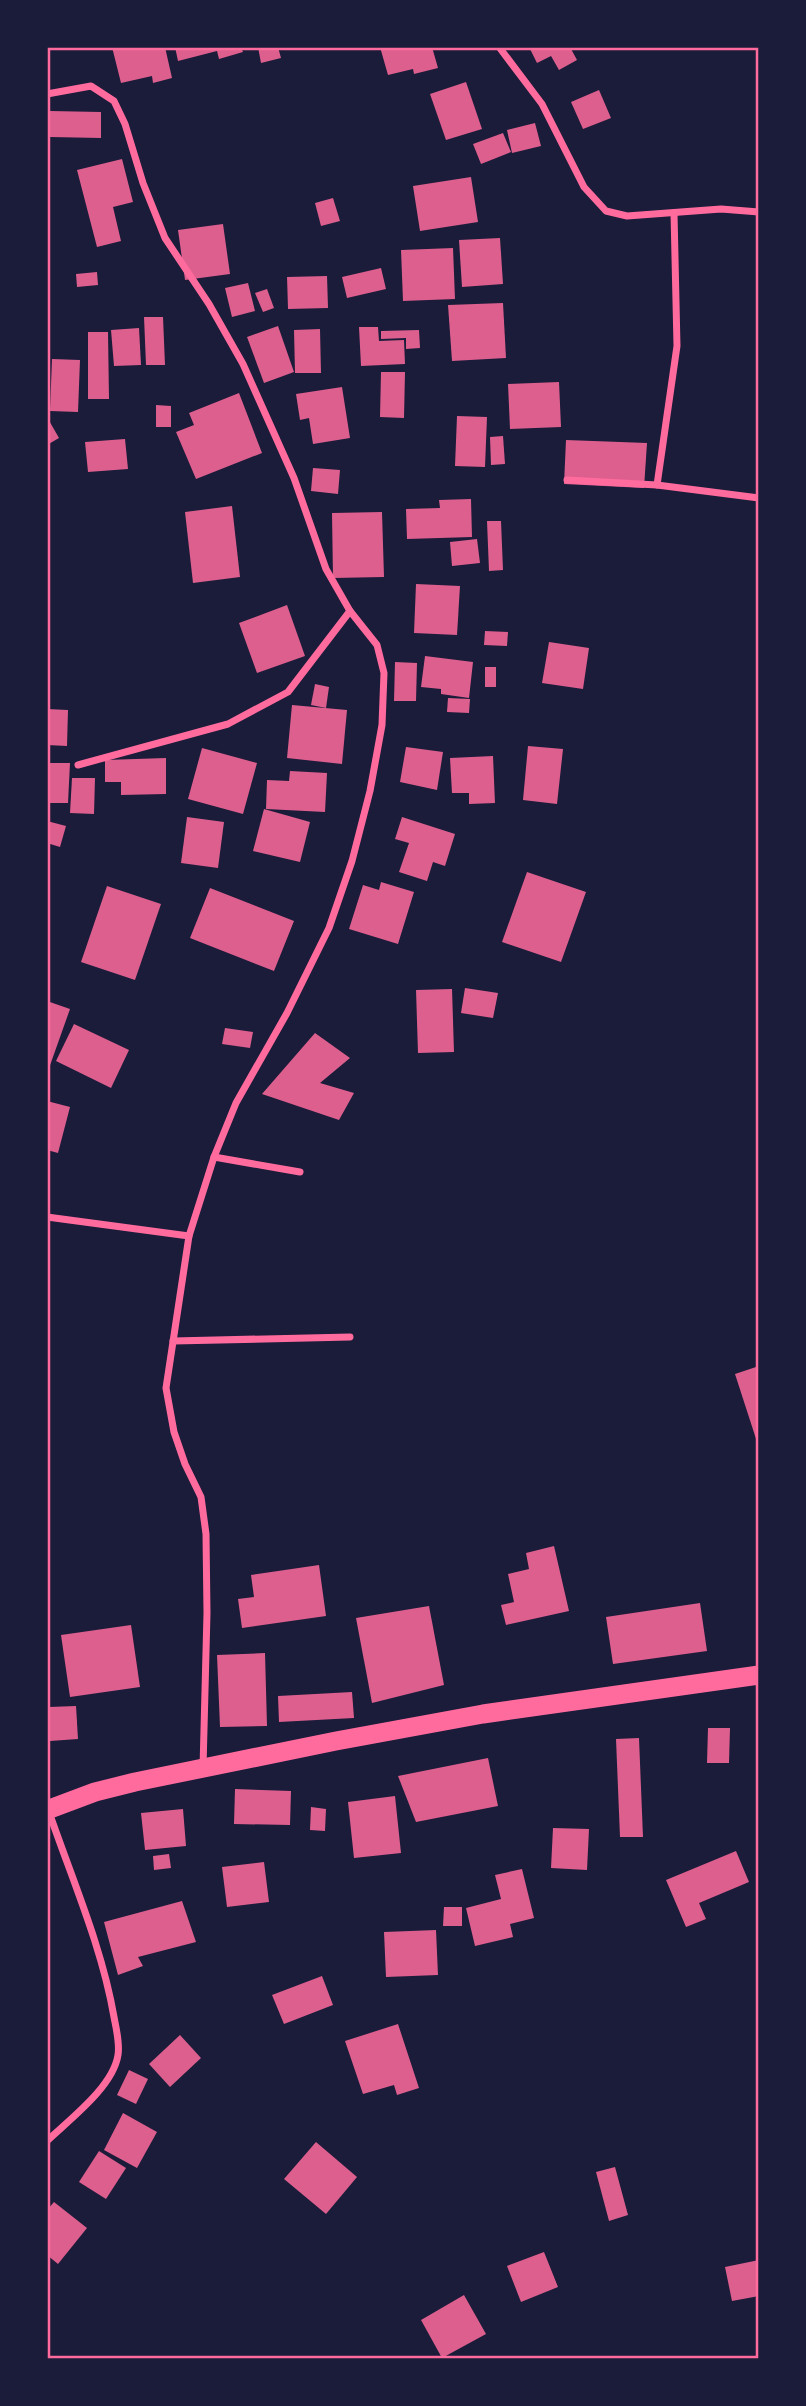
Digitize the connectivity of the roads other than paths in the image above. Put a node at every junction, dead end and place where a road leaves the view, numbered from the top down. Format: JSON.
{"nodes":[{"id":1,"x":499,"y":47,"type":"edge"},
{"id":2,"x":47,"y":94,"type":"edge"},
{"id":3,"x":759,"y":212,"type":"edge"},
{"id":4,"x":674,"y":213,"type":"junction"},
{"id":5,"x":567,"y":481,"type":"dead end"},
{"id":6,"x":657,"y":485,"type":"junction"},
{"id":7,"x":759,"y":499,"type":"edge"},
{"id":8,"x":350,"y":611,"type":"junction"},
{"id":9,"x":78,"y":765,"type":"dead end"},
{"id":10,"x":214,"y":1157,"type":"junction"},
{"id":11,"x":300,"y":1171,"type":"dead end"},
{"id":12,"x":47,"y":1217,"type":"edge"},
{"id":13,"x":189,"y":1236,"type":"junction"},
{"id":14,"x":350,"y":1337,"type":"dead end"},
{"id":15,"x":173,"y":1341,"type":"junction"},
{"id":16,"x":759,"y":1675,"type":"edge"},
{"id":17,"x":203,"y":1769,"type":"junction"},
{"id":18,"x":48,"y":1810,"type":"edge"},
{"id":19,"x":47,"y":2141,"type":"edge"}],
"edges":[{"from":1,"to":4,"type":"street"},
{"from":2,"to":8,"type":"street"},
{"from":3,"to":4,"type":"street"},
{"from":4,"to":6,"type":"street"},
{"from":5,"to":6,"type":"street"},
{"from":6,"to":7,"type":"street"},
{"from":8,"to":9,"type":"street"},
{"from":8,"to":10,"type":"street"},
{"from":10,"to":11,"type":"street"},
{"from":10,"to":13,"type":"street"},
{"from":12,"to":13,"type":"street"},
{"from":13,"to":15,"type":"street"},
{"from":14,"to":15,"type":"street"},
{"from":15,"to":17,"type":"street"},
{"from":16,"to":17,"type":"highway"},
{"from":17,"to":18,"type":"highway"},
{"from":18,"to":19,"type":"street"}]}
